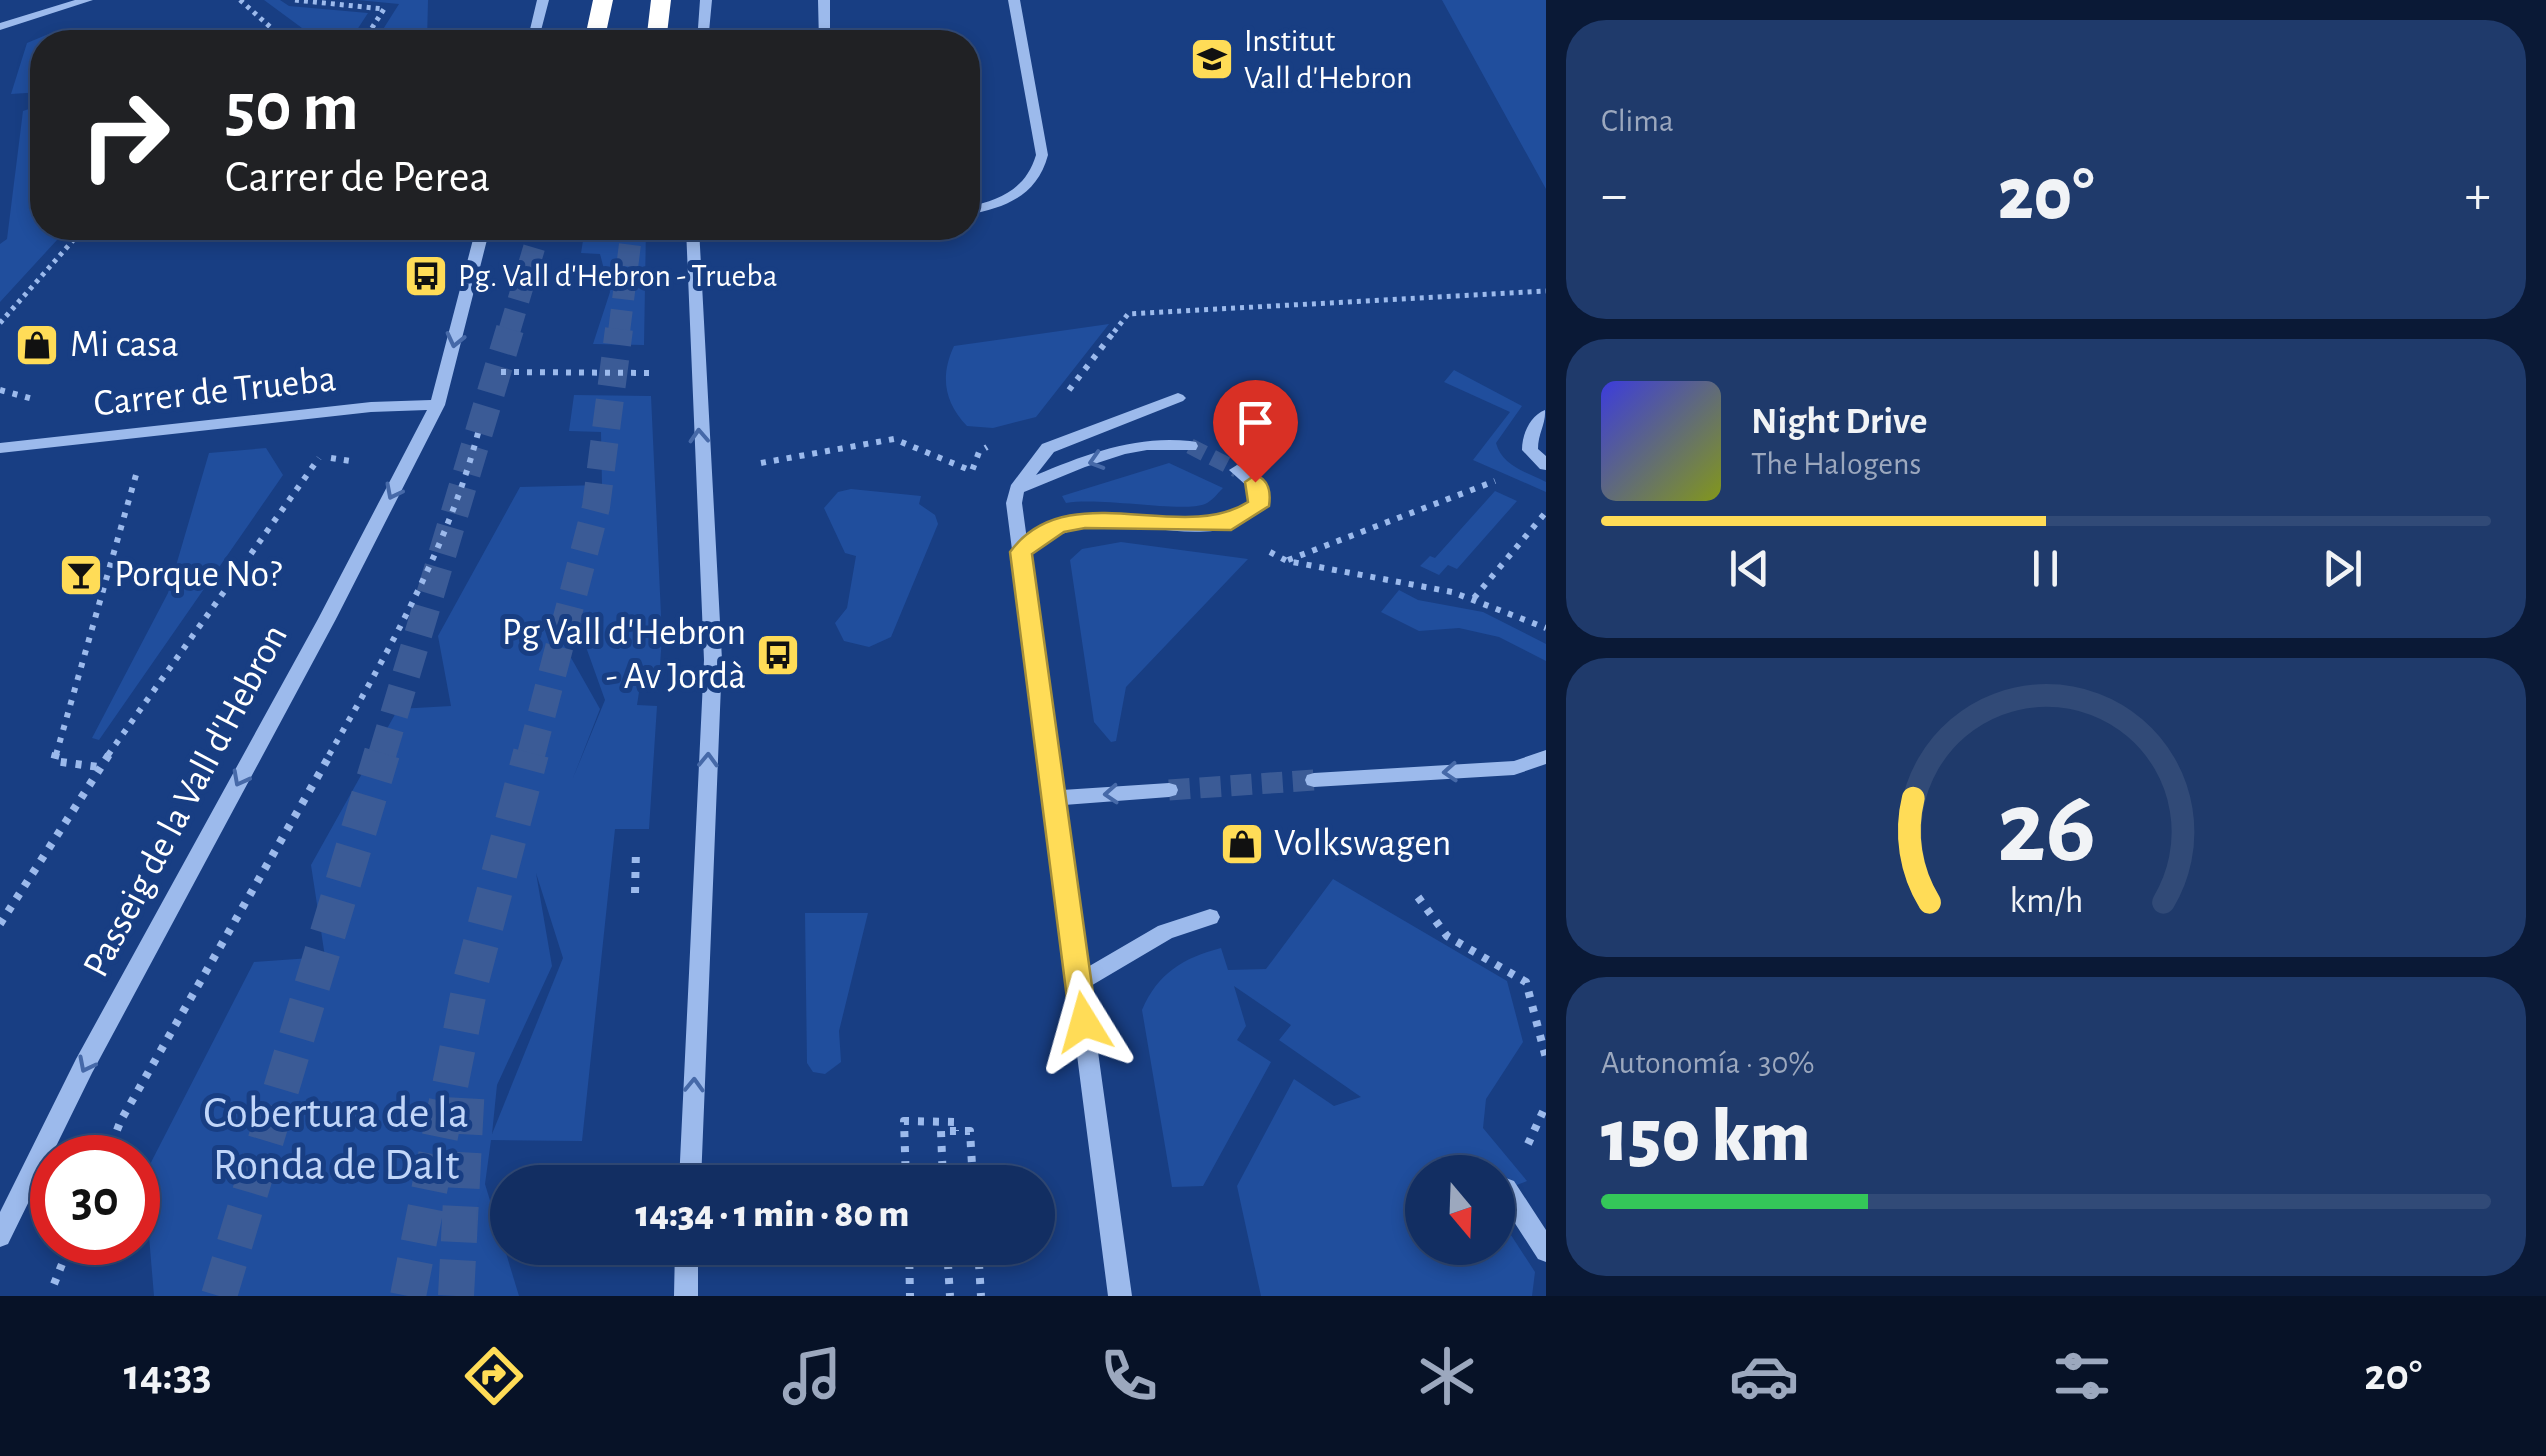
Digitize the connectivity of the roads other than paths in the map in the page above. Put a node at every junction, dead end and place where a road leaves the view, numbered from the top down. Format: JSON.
{"nodes":[{"id":1,"x":87,"y":0,"type":"edge"},
{"id":2,"x":543,"y":0,"type":"edge"},
{"id":3,"x":602,"y":0,"type":"edge"},
{"id":4,"x":661,"y":0,"type":"edge"},
{"id":5,"x":706,"y":0,"type":"edge"},
{"id":6,"x":824,"y":0,"type":"edge"},
{"id":7,"x":1014,"y":0,"type":"edge"},
{"id":8,"x":0,"y":27,"type":"edge"},
{"id":9,"x":535,"y":30,"type":"edge"},
{"id":10,"x":596,"y":30,"type":"edge"},
{"id":11,"x":657,"y":30,"type":"edge"},
{"id":12,"x":705,"y":30,"type":"edge"},
{"id":13,"x":825,"y":30,"type":"edge"},
{"id":14,"x":980,"y":207,"type":"edge"},
{"id":15,"x":480,"y":240,"type":"edge"},
{"id":16,"x":693,"y":240,"type":"edge"},
{"id":17,"x":1178,"y":398,"type":"dead end"},
{"id":18,"x":437,"y":405,"type":"junction"},
{"id":19,"x":1545,"y":415,"type":"edge"},
{"id":20,"x":1190,"y":446,"type":"tunnel mouth"},
{"id":21,"x":0,"y":448,"type":"edge"},
{"id":22,"x":1546,"y":464,"type":"edge"},
{"id":23,"x":1237,"y":470,"type":"tunnel mouth"},
{"id":24,"x":1016,"y":490,"type":"junction"},
{"id":25,"x":1021,"y":552,"type":"junction"},
{"id":26,"x":1546,"y":758,"type":"edge"},
{"id":27,"x":1314,"y":780,"type":"tunnel mouth"},
{"id":28,"x":1169,"y":790,"type":"tunnel mouth"},
{"id":29,"x":1053,"y":798,"type":"junction"},
{"id":30,"x":1210,"y":916,"type":"dead end"},
{"id":31,"x":1078,"y":983,"type":"junction"},
{"id":32,"x":691,"y":1165,"type":"edge"},
{"id":33,"x":1515,"y":1203,"type":"edge"},
{"id":34,"x":0,"y":1236,"type":"edge"},
{"id":35,"x":1546,"y":1250,"type":"edge"},
{"id":36,"x":687,"y":1265,"type":"edge"},
{"id":37,"x":686,"y":1296,"type":"edge"},
{"id":38,"x":1120,"y":1296,"type":"edge"}],
"edges":[{"from":1,"to":8,"type":"street"},
{"from":2,"to":9,"type":"street"},
{"from":3,"to":10,"type":"highway"},
{"from":4,"to":11,"type":"highway"},
{"from":5,"to":12,"type":"street"},
{"from":6,"to":13,"type":"street"},
{"from":7,"to":14,"type":"street"},
{"from":15,"to":18,"type":"street","name":"Passeig de la Vall d'Hebron","one_way":true},
{"from":32,"to":16,"type":"street","one_way":true},
{"from":17,"to":24,"type":"street"},
{"from":18,"to":21,"type":"street","name":"Carrer de Trueba"},
{"from":18,"to":34,"type":"street","name":"Passeig de la Vall d'Hebron","one_way":true},
{"from":19,"to":22,"type":"street"},
{"from":20,"to":24,"type":"street","one_way":true},
{"from":23,"to":25,"type":"street"},
{"from":24,"to":25,"type":"street"},
{"from":25,"to":29,"type":"street"},
{"from":26,"to":27,"type":"street","one_way":true},
{"from":28,"to":29,"type":"street","one_way":true},
{"from":29,"to":31,"type":"street"},
{"from":30,"to":31,"type":"street"},
{"from":31,"to":38,"type":"street"},
{"from":33,"to":35,"type":"street"},
{"from":36,"to":37,"type":"street"}]}
